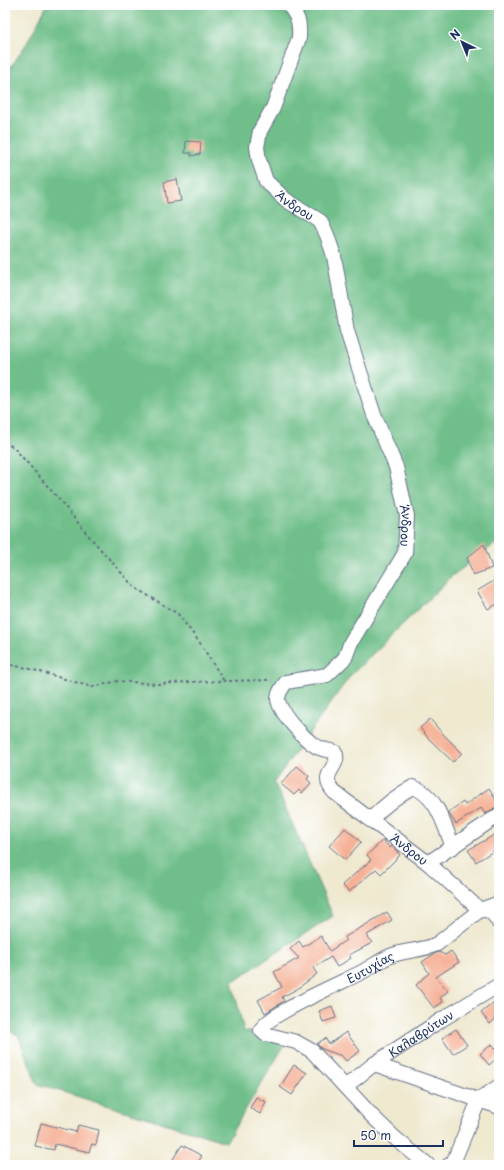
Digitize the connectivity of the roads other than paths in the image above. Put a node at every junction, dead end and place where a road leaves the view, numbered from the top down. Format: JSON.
{"nodes":[{"id":1,"x":289,"y":5,"type":"edge"},
{"id":2,"x":499,"y":815,"type":"edge"},
{"id":3,"x":370,"y":820,"type":"junction"},
{"id":4,"x":452,"y":847,"type":"junction"},
{"id":5,"x":428,"y":863,"type":"junction"},
{"id":6,"x":499,"y":903,"type":"edge"},
{"id":7,"x":480,"y":910,"type":"junction"},
{"id":8,"x":499,"y":923,"type":"edge"},
{"id":9,"x":499,"y":985,"type":"edge"},
{"id":10,"x":374,"y":1064,"type":"junction"},
{"id":11,"x":345,"y":1086,"type":"junction"},
{"id":12,"x":499,"y":1086,"type":"edge"},
{"id":13,"x":479,"y":1100,"type":"junction"},
{"id":14,"x":499,"y":1107,"type":"edge"},
{"id":15,"x":454,"y":1164,"type":"edge"},
{"id":16,"x":428,"y":1165,"type":"edge"}],
"edges":[{"from":1,"to":3,"type":"street","name":"Άνδρου"},
{"from":2,"to":4,"type":"street"},
{"from":3,"to":4,"type":"street"},
{"from":3,"to":5,"type":"street","name":"Άνδρου"},
{"from":4,"to":5,"type":"street"},
{"from":5,"to":7,"type":"street","name":"Άνδρου"},
{"from":6,"to":7,"type":"street","name":"Ευτυχίας"},
{"from":7,"to":8,"type":"street","name":"Άνδρου"},
{"from":7,"to":11,"type":"street","name":"Ευτυχίας"},
{"from":9,"to":10,"type":"street","name":"Καλαβρύτων"},
{"from":10,"to":11,"type":"street","name":"Καλαβρύτων"},
{"from":10,"to":13,"type":"street"},
{"from":11,"to":16,"type":"street"},
{"from":12,"to":13,"type":"street"},
{"from":13,"to":14,"type":"street"},
{"from":13,"to":15,"type":"street"}]}
